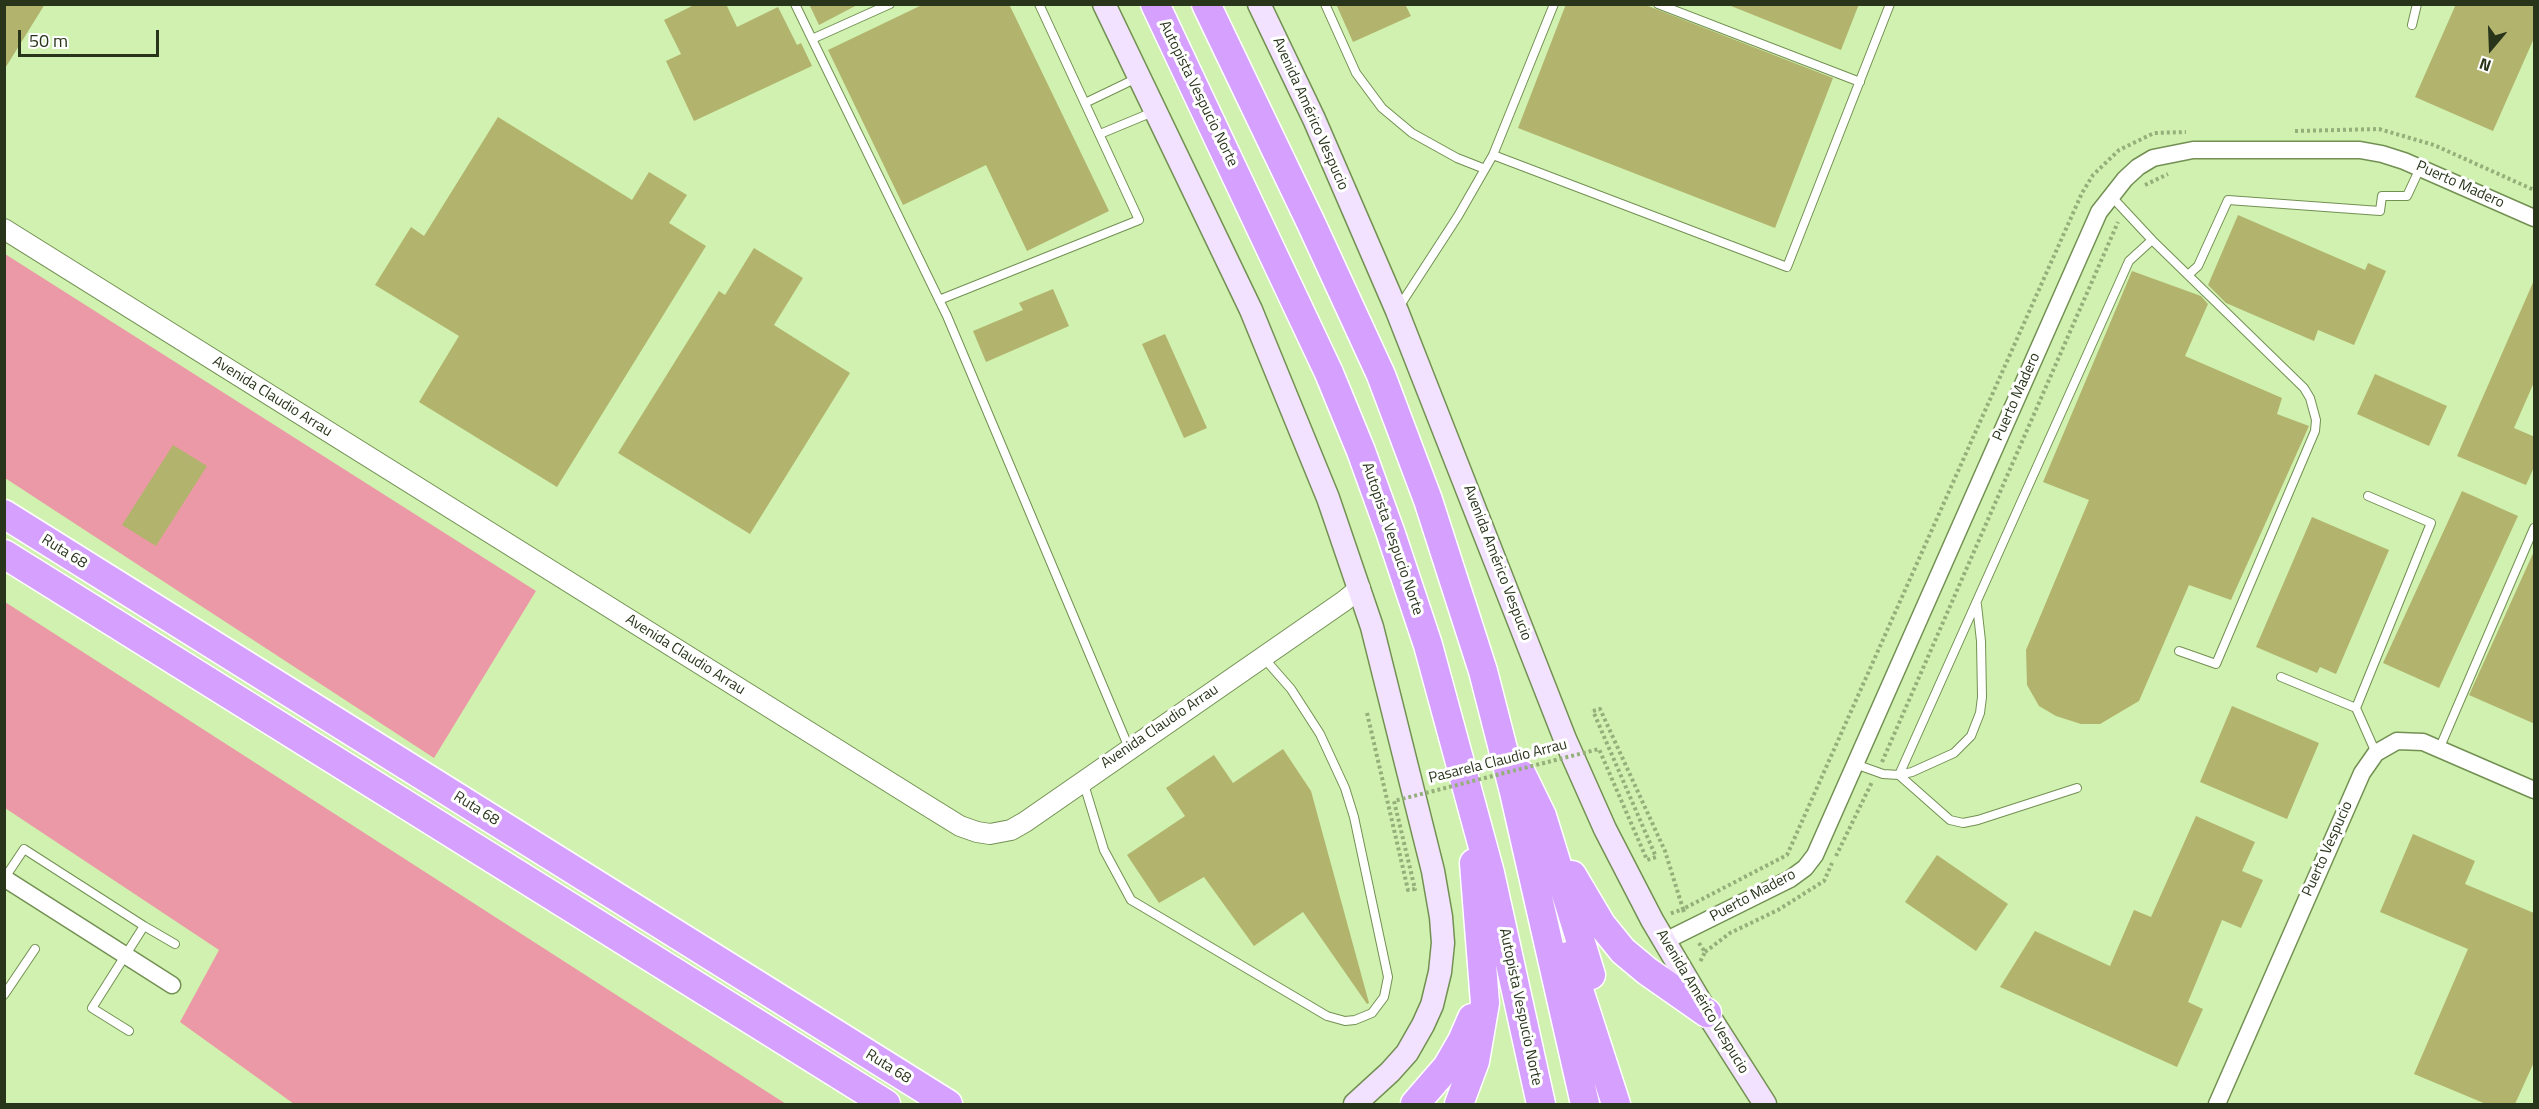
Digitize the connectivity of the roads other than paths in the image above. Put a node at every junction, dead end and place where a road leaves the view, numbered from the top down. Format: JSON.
{"nodes":[{"id":1,"x":795,"y":4,"type":"edge"},
{"id":2,"x":890,"y":4,"type":"edge"},
{"id":3,"x":1039,"y":4,"type":"edge"},
{"id":4,"x":1104,"y":4,"type":"edge"},
{"id":5,"x":1138,"y":4,"type":"edge"},
{"id":6,"x":1155,"y":4,"type":"edge"},
{"id":7,"x":1206,"y":4,"type":"edge"},
{"id":8,"x":1260,"y":4,"type":"edge"},
{"id":9,"x":1325,"y":4,"type":"edge"},
{"id":10,"x":1554,"y":4,"type":"edge"},
{"id":11,"x":1658,"y":4,"type":"edge"},
{"id":12,"x":1890,"y":4,"type":"edge"},
{"id":13,"x":2417,"y":4,"type":"edge"},
{"id":14,"x":2412,"y":25,"type":"dead end"},
{"id":15,"x":812,"y":39,"type":"junction"},
{"id":16,"x":1184,"y":64,"type":"junction"},
{"id":17,"x":1139,"y":77,"type":"junction"},
{"id":18,"x":1860,"y":82,"type":"junction"},
{"id":19,"x":1085,"y":103,"type":"junction"},
{"id":20,"x":1156,"y":111,"type":"junction"},
{"id":21,"x":1100,"y":134,"type":"junction"},
{"id":22,"x":1493,"y":155,"type":"junction"},
{"id":23,"x":2420,"y":168,"type":"junction"},
{"id":24,"x":1485,"y":169,"type":"junction"},
{"id":25,"x":2111,"y":196,"type":"junction"},
{"id":26,"x":2535,"y":218,"type":"edge"},
{"id":27,"x":4,"y":230,"type":"edge"},
{"id":28,"x":2152,"y":240,"type":"junction"},
{"id":29,"x":2188,"y":275,"type":"junction"},
{"id":30,"x":939,"y":300,"type":"junction"},
{"id":31,"x":1397,"y":311,"type":"junction"},
{"id":32,"x":2368,"y":496,"type":"dead end"},
{"id":33,"x":4,"y":514,"type":"edge"},
{"id":34,"x":2535,"y":528,"type":"edge"},
{"id":35,"x":4,"y":554,"type":"edge"},
{"id":36,"x":1360,"y":588,"type":"junction"},
{"id":37,"x":1977,"y":605,"type":"junction"},
{"id":38,"x":2179,"y":651,"type":"dead end"},
{"id":39,"x":1263,"y":656,"type":"junction"},
{"id":40,"x":2281,"y":677,"type":"dead end"},
{"id":41,"x":2356,"y":708,"type":"junction"},
{"id":42,"x":1497,"y":728,"type":"junction"},
{"id":43,"x":2440,"y":747,"type":"junction"},
{"id":44,"x":1129,"y":748,"type":"junction"},
{"id":45,"x":2376,"y":753,"type":"junction"},
{"id":46,"x":1514,"y":762,"type":"junction"},
{"id":47,"x":1855,"y":764,"type":"junction"},
{"id":48,"x":1899,"y":775,"type":"junction"},
{"id":49,"x":1083,"y":780,"type":"junction"},
{"id":50,"x":2077,"y":788,"type":"dead end"},
{"id":51,"x":2535,"y":790,"type":"edge"},
{"id":52,"x":1471,"y":804,"type":"junction"},
{"id":53,"x":1542,"y":816,"type":"junction"},
{"id":54,"x":5,"y":878,"type":"edge"},
{"id":55,"x":144,"y":926,"type":"junction"},
{"id":56,"x":1665,"y":941,"type":"junction"},
{"id":57,"x":176,"y":944,"type":"dead end"},
{"id":58,"x":35,"y":949,"type":"dead end"},
{"id":59,"x":126,"y":955,"type":"junction"},
{"id":60,"x":1482,"y":966,"type":"junction"},
{"id":61,"x":172,"y":985,"type":"dead end"},
{"id":62,"x":4,"y":995,"type":"edge"},
{"id":63,"x":1707,"y":1013,"type":"junction"},
{"id":64,"x":129,"y":1031,"type":"dead end"},
{"id":65,"x":886,"y":1104,"type":"edge"},
{"id":66,"x":948,"y":1104,"type":"edge"},
{"id":67,"x":1355,"y":1104,"type":"edge"},
{"id":68,"x":1416,"y":1104,"type":"edge"},
{"id":69,"x":1459,"y":1104,"type":"edge"},
{"id":70,"x":1541,"y":1104,"type":"edge"},
{"id":71,"x":1585,"y":1104,"type":"edge"},
{"id":72,"x":1616,"y":1104,"type":"edge"},
{"id":73,"x":1636,"y":1104,"type":"edge"},
{"id":74,"x":1765,"y":1104,"type":"edge"},
{"id":75,"x":2217,"y":1104,"type":"edge"}],
"edges":[{"from":1,"to":15,"type":"lane"},
{"from":2,"to":15,"type":"lane"},
{"from":3,"to":19,"type":"lane"},
{"from":4,"to":17,"type":"main road"},
{"from":5,"to":16,"type":"highway"},
{"from":6,"to":16,"type":"highway","name":"Autopista Vespucio Norte"},
{"from":7,"to":42,"type":"highway"},
{"from":8,"to":31,"type":"main road","name":"Avenida Américo Vespucio"},
{"from":9,"to":24,"type":"lane"},
{"from":10,"to":22,"type":"lane"},
{"from":11,"to":18,"type":"lane"},
{"from":12,"to":18,"type":"lane"},
{"from":13,"to":14,"type":"lane"},
{"from":15,"to":30,"type":"lane"},
{"from":16,"to":52,"type":"highway","name":"Autopista Vespucio Norte"},
{"from":17,"to":19,"type":"lane"},
{"from":17,"to":20,"type":"main road"},
{"from":18,"to":22,"type":"lane"},
{"from":19,"to":21,"type":"lane"},
{"from":20,"to":21,"type":"lane"},
{"from":20,"to":36,"type":"main road"},
{"from":21,"to":30,"type":"lane"},
{"from":22,"to":24,"type":"lane"},
{"from":23,"to":25,"type":"street","name":"Puerto Madero"},
{"from":23,"to":26,"type":"street","name":"Puerto Madero"},
{"from":23,"to":29,"type":"lane"},
{"from":24,"to":31,"type":"lane"},
{"from":25,"to":28,"type":"lane"},
{"from":25,"to":47,"type":"street","name":"Puerto Madero"},
{"from":27,"to":49,"type":"street","name":"Avenida Claudio Arrau"},
{"from":28,"to":29,"type":"lane"},
{"from":28,"to":37,"type":"lane"},
{"from":29,"to":38,"type":"lane"},
{"from":30,"to":44,"type":"lane"},
{"from":31,"to":56,"type":"main road","name":"Avenida Américo Vespucio"},
{"from":32,"to":41,"type":"lane"},
{"from":33,"to":66,"type":"highway","name":"Ruta 68"},
{"from":34,"to":43,"type":"lane"},
{"from":35,"to":65,"type":"highway"},
{"from":36,"to":39,"type":"street","name":"Avenida Claudio Arrau"},
{"from":36,"to":67,"type":"main road"},
{"from":37,"to":48,"type":"lane"},
{"from":37,"to":48,"type":"lane"},
{"from":39,"to":44,"type":"street","name":"Avenida Claudio Arrau"},
{"from":39,"to":49,"type":"lane"},
{"from":40,"to":41,"type":"lane"},
{"from":41,"to":45,"type":"lane"},
{"from":42,"to":46,"type":"highway"},
{"from":42,"to":71,"type":"highway"},
{"from":43,"to":45,"type":"street"},
{"from":43,"to":51,"type":"street"},
{"from":44,"to":49,"type":"street","name":"Avenida Claudio Arrau"},
{"from":45,"to":75,"type":"street","name":"Puerto Vespucio"},
{"from":46,"to":53,"type":"highway"},
{"from":46,"to":72,"type":"highway"},
{"from":47,"to":48,"type":"lane"},
{"from":47,"to":56,"type":"street","name":"Puerto Madero"},
{"from":48,"to":50,"type":"lane"},
{"from":52,"to":60,"type":"highway"},
{"from":52,"to":70,"type":"highway","name":"Autopista Vespucio Norte"},
{"from":53,"to":63,"type":"highway"},
{"from":53,"to":73,"type":"highway"},
{"from":54,"to":55,"type":"lane"},
{"from":54,"to":59,"type":"street"},
{"from":55,"to":57,"type":"lane"},
{"from":55,"to":59,"type":"lane"},
{"from":56,"to":63,"type":"main road","name":"Avenida Américo Vespucio"},
{"from":58,"to":62,"type":"lane"},
{"from":59,"to":61,"type":"street"},
{"from":59,"to":64,"type":"lane"},
{"from":60,"to":68,"type":"highway"},
{"from":60,"to":69,"type":"highway"},
{"from":63,"to":74,"type":"main road","name":"Avenida Américo Vespucio"}]}
